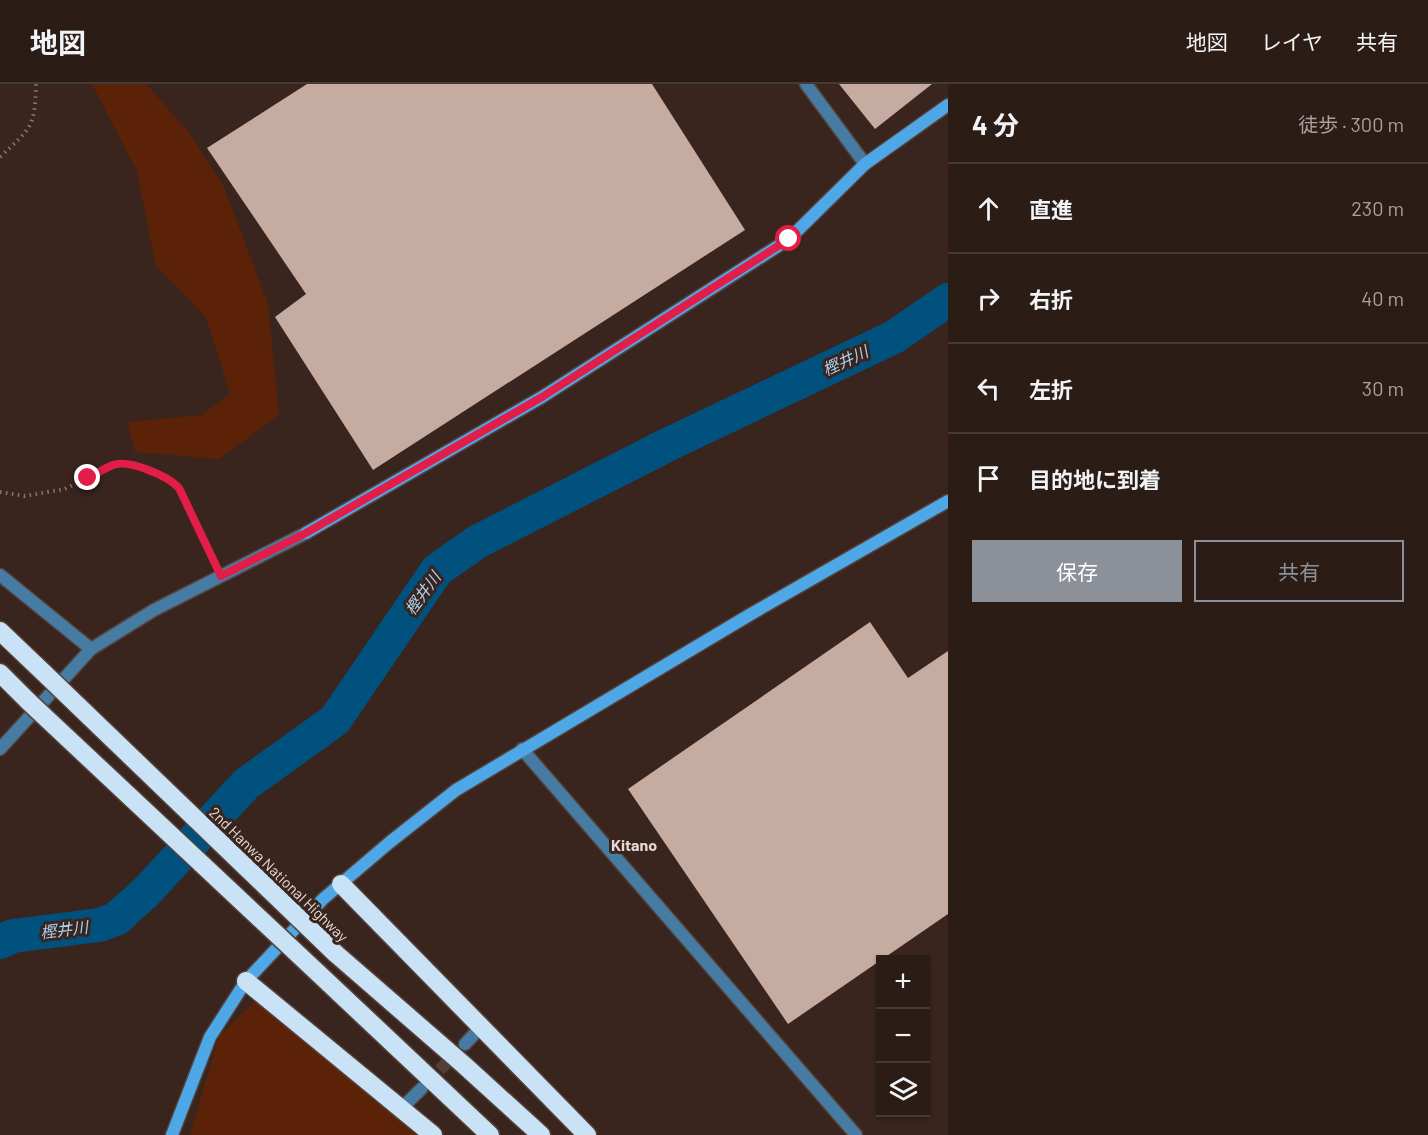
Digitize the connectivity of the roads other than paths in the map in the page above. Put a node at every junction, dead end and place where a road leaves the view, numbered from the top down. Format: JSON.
{"nodes":[{"id":1,"x":806,"y":84,"type":"edge"},
{"id":2,"x":948,"y":105,"type":"edge"},
{"id":3,"x":865,"y":164,"type":"junction"},
{"id":4,"x":948,"y":501,"type":"edge"},
{"id":5,"x":0,"y":575,"type":"edge"},
{"id":6,"x":0,"y":632,"type":"edge"},
{"id":7,"x":91,"y":649,"type":"junction"},
{"id":8,"x":0,"y":673,"type":"edge"},
{"id":9,"x":0,"y":749,"type":"edge"},
{"id":10,"x":522,"y":749,"type":"junction"},
{"id":11,"x":341,"y":884,"type":"junction"},
{"id":12,"x":246,"y":981,"type":"junction"},
{"id":13,"x":481,"y":1027,"type":"junction"},
{"id":14,"x":465,"y":1044,"type":"tunnel mouth"},
{"id":15,"x":422,"y":1088,"type":"tunnel mouth"},
{"id":16,"x":402,"y":1108,"type":"junction"},
{"id":17,"x":172,"y":1135,"type":"edge"},
{"id":18,"x":434,"y":1135,"type":"edge"},
{"id":19,"x":490,"y":1135,"type":"edge"},
{"id":20,"x":540,"y":1135,"type":"edge"},
{"id":21,"x":587,"y":1135,"type":"edge"},
{"id":22,"x":856,"y":1135,"type":"edge"}],
"edges":[{"from":1,"to":3,"type":"street"},
{"from":2,"to":3,"type":"street"},
{"from":3,"to":7,"type":"street"},
{"from":4,"to":10,"type":"street"},
{"from":5,"to":7,"type":"street"},
{"from":6,"to":20,"type":"highway","name":"2nd Hanwa National Highway","bridge":true},
{"from":7,"to":9,"type":"street"},
{"from":8,"to":19,"type":"highway","bridge":true},
{"from":10,"to":11,"type":"street"},
{"from":10,"to":22,"type":"street"},
{"from":11,"to":12,"type":"street"},
{"from":11,"to":13,"type":"highway"},
{"from":12,"to":16,"type":"highway"},
{"from":12,"to":17,"type":"street"},
{"from":13,"to":14,"type":"street"},
{"from":13,"to":21,"type":"highway"},
{"from":15,"to":16,"type":"street"},
{"from":16,"to":18,"type":"highway"}]}
